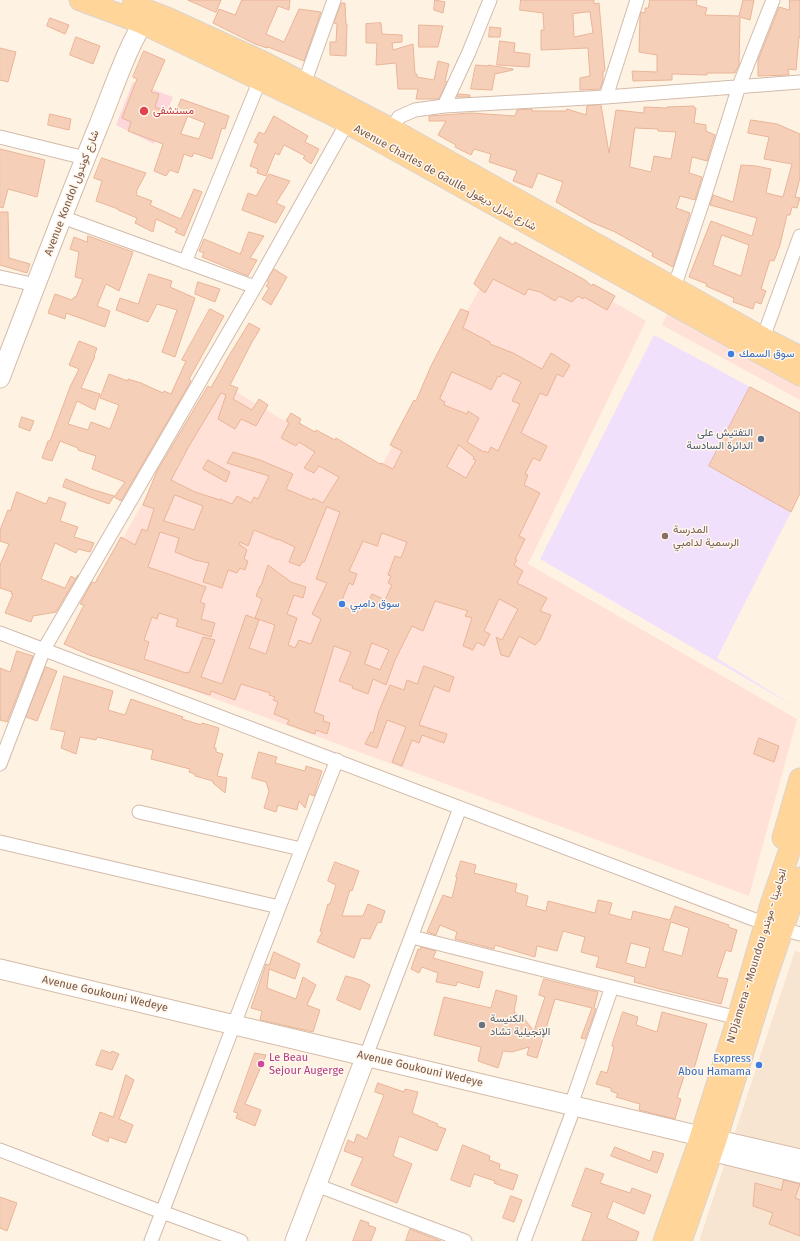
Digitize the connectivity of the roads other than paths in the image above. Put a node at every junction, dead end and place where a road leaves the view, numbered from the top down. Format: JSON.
{"nodes":[{"id":1,"x":80,"y":0,"type":"edge"},
{"id":2,"x":120,"y":0,"type":"edge"},
{"id":3,"x":334,"y":0,"type":"edge"},
{"id":4,"x":490,"y":0,"type":"edge"},
{"id":5,"x":637,"y":0,"type":"edge"},
{"id":6,"x":774,"y":0,"type":"edge"},
{"id":7,"x":150,"y":11,"type":"edge"},
{"id":8,"x":260,"y":80,"type":"junction"},
{"id":9,"x":800,"y":82,"type":"edge"},
{"id":10,"x":304,"y":84,"type":"junction"},
{"id":11,"x":739,"y":86,"type":"junction"},
{"id":12,"x":606,"y":97,"type":"junction"},
{"id":13,"x":444,"y":106,"type":"junction"},
{"id":14,"x":348,"y":123,"type":"junction"},
{"id":15,"x":387,"y":136,"type":"junction"},
{"id":16,"x":0,"y":137,"type":"edge"},
{"id":17,"x":85,"y":158,"type":"junction"},
{"id":18,"x":62,"y":217,"type":"junction"},
{"id":19,"x":558,"y":232,"type":"junction"},
{"id":20,"x":800,"y":236,"type":"edge"},
{"id":21,"x":185,"y":262,"type":"junction"},
{"id":22,"x":0,"y":277,"type":"edge"},
{"id":23,"x":36,"y":285,"type":"junction"},
{"id":24,"x":256,"y":287,"type":"junction"},
{"id":25,"x":674,"y":288,"type":"junction"},
{"id":26,"x":729,"y":328,"type":"junction"},
{"id":27,"x":763,"y":338,"type":"junction"},
{"id":28,"x":800,"y":358,"type":"edge"},
{"id":29,"x":800,"y":375,"type":"edge"},
{"id":30,"x":0,"y":378,"type":"edge"},
{"id":31,"x":0,"y":633,"type":"edge"},
{"id":32,"x":44,"y":649,"type":"junction"},
{"id":33,"x":337,"y":760,"type":"junction"},
{"id":34,"x":0,"y":764,"type":"edge"},
{"id":35,"x":800,"y":779,"type":"edge"},
{"id":36,"x":460,"y":808,"type":"junction"},
{"id":37,"x":139,"y":812,"type":"dead end"},
{"id":38,"x":799,"y":826,"type":"edge"},
{"id":39,"x":0,"y":842,"type":"edge"},
{"id":40,"x":301,"y":849,"type":"junction"},
{"id":41,"x":798,"y":886,"type":"edge"},
{"id":42,"x":772,"y":901,"type":"junction"},
{"id":43,"x":279,"y":908,"type":"junction"},
{"id":44,"x":783,"y":929,"type":"edge"},
{"id":45,"x":412,"y":937,"type":"junction"},
{"id":46,"x":0,"y":969,"type":"edge"},
{"id":47,"x":0,"y":979,"type":"edge"},
{"id":48,"x":612,"y":988,"type":"junction"},
{"id":49,"x":738,"y":1018,"type":"junction"},
{"id":50,"x":233,"y":1029,"type":"junction"},
{"id":51,"x":364,"y":1060,"type":"junction"},
{"id":52,"x":571,"y":1110,"type":"junction"},
{"id":53,"x":706,"y":1144,"type":"junction"},
{"id":54,"x":0,"y":1150,"type":"edge"},
{"id":55,"x":800,"y":1159,"type":"edge"},
{"id":56,"x":800,"y":1173,"type":"edge"},
{"id":57,"x":316,"y":1185,"type":"junction"},
{"id":58,"x":162,"y":1212,"type":"junction"},
{"id":59,"x":151,"y":1241,"type":"edge"},
{"id":60,"x":241,"y":1241,"type":"edge"},
{"id":61,"x":295,"y":1241,"type":"edge"},
{"id":62,"x":465,"y":1241,"type":"edge"},
{"id":63,"x":524,"y":1241,"type":"edge"},
{"id":64,"x":664,"y":1241,"type":"edge"},
{"id":65,"x":681,"y":1241,"type":"edge"}],
"edges":[{"from":1,"to":7,"type":"main road","name":"Avenue Charles de Gaulle شارع شارل ديغول"},
{"from":2,"to":7,"type":"main road","name":"Avenue Charles de Gaulle شارع شارل ديغول"},
{"from":3,"to":10,"type":"street"},
{"from":4,"to":13,"type":"street"},
{"from":5,"to":12,"type":"street"},
{"from":6,"to":11,"type":"street"},
{"from":7,"to":8,"type":"main road","name":"Avenue Charles de Gaulle شارع شارل ديغول"},
{"from":7,"to":10,"type":"main road","name":"Avenue Charles de Gaulle شارع شارل ديغول"},
{"from":7,"to":17,"type":"street","name":"Avenue Kondol شارع كوندول"},
{"from":8,"to":14,"type":"main road","name":"Avenue Charles de Gaulle شارع شارل ديغول"},
{"from":8,"to":21,"type":"street"},
{"from":9,"to":11,"type":"street"},
{"from":10,"to":15,"type":"main road","name":"Avenue Charles de Gaulle شارع شارل ديغول"},
{"from":11,"to":12,"type":"street"},
{"from":11,"to":25,"type":"street"},
{"from":12,"to":13,"type":"street"},
{"from":13,"to":15,"type":"street"},
{"from":14,"to":15,"type":"main road","name":"Avenue Charles de Gaulle شارع شارل ديغول"},
{"from":14,"to":24,"type":"street"},
{"from":15,"to":19,"type":"main road","name":"Avenue Charles de Gaulle شارع شارل ديغول"},
{"from":16,"to":17,"type":"street"},
{"from":17,"to":18,"type":"street","name":"Avenue Kondol شارع كوندول"},
{"from":18,"to":21,"type":"street"},
{"from":18,"to":23,"type":"street","name":"Avenue Kondol شارع كوندول"},
{"from":19,"to":25,"type":"main road","name":"Avenue Charles de Gaulle شارع شارل ديغول"},
{"from":19,"to":26,"type":"main road","name":"Avenue Charles de Gaulle شارع شارل ديغول"},
{"from":20,"to":27,"type":"street"},
{"from":21,"to":24,"type":"street"},
{"from":22,"to":23,"type":"street"},
{"from":23,"to":30,"type":"street","name":"Avenue Kondol شارع كوندول"},
{"from":24,"to":32,"type":"street"},
{"from":25,"to":26,"type":"main road","name":"Avenue Charles de Gaulle شارع شارل ديغول"},
{"from":26,"to":27,"type":"main road","name":"Avenue Charles de Gaulle شارع شارل ديغول"},
{"from":26,"to":29,"type":"main road","name":"Avenue Charles de Gaulle شارع شارل ديغول"},
{"from":27,"to":28,"type":"main road","name":"Avenue Charles de Gaulle شارع شارل ديغول"},
{"from":31,"to":32,"type":"street"},
{"from":32,"to":33,"type":"street"},
{"from":32,"to":34,"type":"street"},
{"from":33,"to":36,"type":"street"},
{"from":33,"to":40,"type":"street"},
{"from":35,"to":42,"type":"main road"},
{"from":36,"to":44,"type":"street"},
{"from":36,"to":45,"type":"street"},
{"from":37,"to":40,"type":"street"},
{"from":38,"to":42,"type":"main road","name":"N'Djamena - Moundou انجامينا - موندو"},
{"from":39,"to":43,"type":"street"},
{"from":40,"to":43,"type":"street"},
{"from":41,"to":44,"type":"main road"},
{"from":42,"to":44,"type":"main road","name":"N'Djamena - Moundou انجامينا - موندو"},
{"from":43,"to":50,"type":"street"},
{"from":44,"to":49,"type":"main road","name":"N'Djamena - Moundou انجامينا - موندو"},
{"from":44,"to":53,"type":"main road"},
{"from":45,"to":48,"type":"street"},
{"from":45,"to":51,"type":"street"},
{"from":46,"to":50,"type":"street","name":"Avenue Goukouni Wedeye"},
{"from":47,"to":50,"type":"street","name":"Avenue Goukouni Wedeye"},
{"from":48,"to":49,"type":"street"},
{"from":48,"to":52,"type":"street"},
{"from":49,"to":53,"type":"main road","name":"N'Djamena - Moundou انجامينا - موندو"},
{"from":50,"to":51,"type":"street","name":"Avenue Goukouni Wedeye"},
{"from":50,"to":58,"type":"street"},
{"from":51,"to":52,"type":"street","name":"Avenue Goukouni Wedeye"},
{"from":51,"to":57,"type":"street"},
{"from":52,"to":53,"type":"street","name":"Avenue Goukouni Wedeye"},
{"from":52,"to":63,"type":"street"},
{"from":53,"to":55,"type":"street"},
{"from":53,"to":56,"type":"street"},
{"from":53,"to":64,"type":"main road","name":"N'Djamena - Moundou انجامينا - موندو"},
{"from":53,"to":65,"type":"main road"},
{"from":54,"to":58,"type":"street"},
{"from":57,"to":61,"type":"street"},
{"from":57,"to":62,"type":"street"},
{"from":58,"to":59,"type":"street"},
{"from":58,"to":60,"type":"street"}]}
